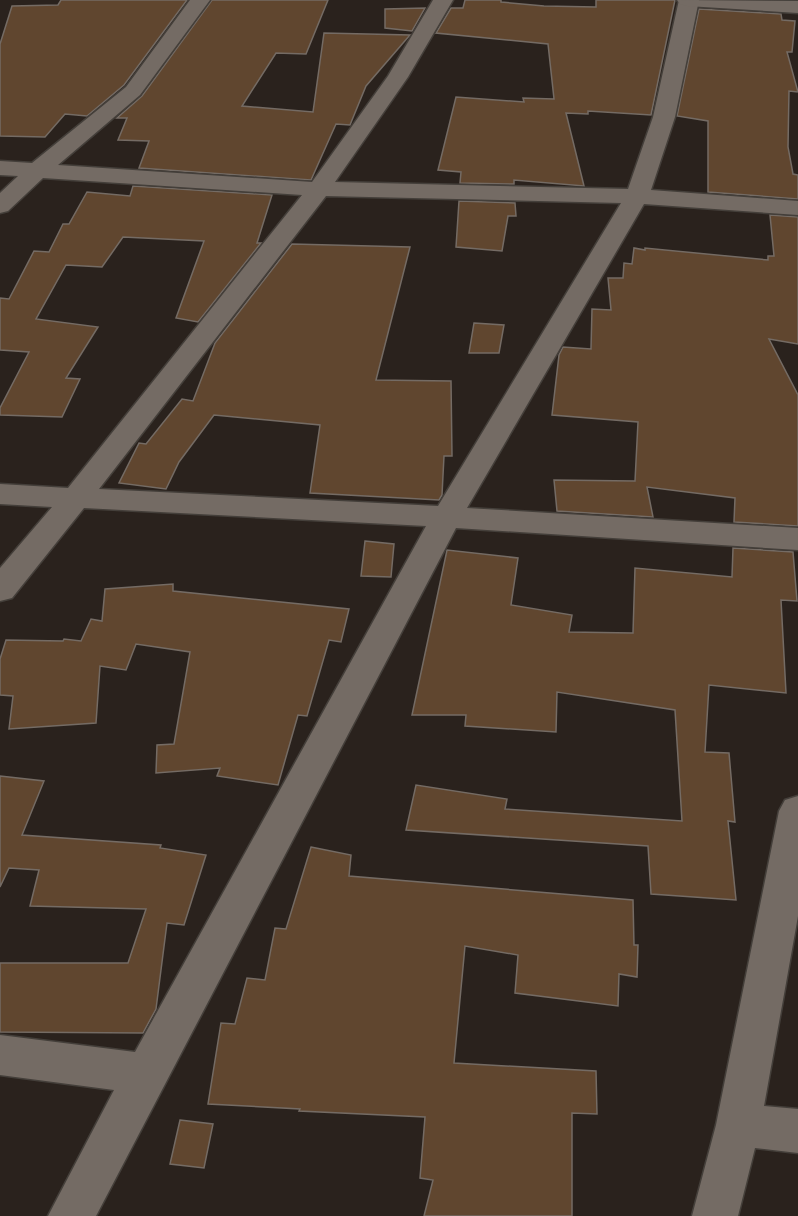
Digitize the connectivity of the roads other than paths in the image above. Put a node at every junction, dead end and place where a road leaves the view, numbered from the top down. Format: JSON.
{"nodes":[{"id":1,"x":200,"y":0,"type":"edge"},
{"id":2,"x":443,"y":0,"type":"edge"},
{"id":3,"x":688,"y":0,"type":"edge"},
{"id":4,"x":795,"y":5,"type":"edge"},
{"id":5,"x":0,"y":168,"type":"edge"},
{"id":6,"x":39,"y":169,"type":"junction"},
{"id":7,"x":319,"y":189,"type":"junction"},
{"id":8,"x":637,"y":196,"type":"junction"},
{"id":9,"x":0,"y":206,"type":"edge"},
{"id":10,"x":798,"y":208,"type":"edge"},
{"id":11,"x":0,"y":494,"type":"edge"},
{"id":12,"x":76,"y":498,"type":"junction"},
{"id":13,"x":447,"y":517,"type":"junction"},
{"id":14,"x":798,"y":539,"type":"edge"},
{"id":15,"x":0,"y":590,"type":"edge"},
{"id":16,"x":798,"y":811,"type":"edge"},
{"id":17,"x":0,"y":1055,"type":"edge"},
{"id":18,"x":145,"y":1074,"type":"junction"},
{"id":19,"x":738,"y":1125,"type":"junction"},
{"id":20,"x":798,"y":1131,"type":"edge"},
{"id":21,"x":71,"y":1216,"type":"edge"},
{"id":22,"x":715,"y":1216,"type":"edge"}],
"edges":[{"from":1,"to":6,"type":"street"},
{"from":2,"to":7,"type":"street"},
{"from":3,"to":4,"type":"street"},
{"from":3,"to":8,"type":"street"},
{"from":5,"to":6,"type":"street"},
{"from":6,"to":7,"type":"street"},
{"from":6,"to":9,"type":"street"},
{"from":7,"to":8,"type":"street"},
{"from":7,"to":12,"type":"street"},
{"from":8,"to":10,"type":"street"},
{"from":8,"to":13,"type":"street"},
{"from":11,"to":12,"type":"street"},
{"from":12,"to":13,"type":"street"},
{"from":12,"to":15,"type":"street"},
{"from":13,"to":14,"type":"street"},
{"from":13,"to":18,"type":"street"},
{"from":16,"to":19,"type":"street"},
{"from":17,"to":18,"type":"street"},
{"from":18,"to":21,"type":"street"},
{"from":19,"to":20,"type":"street"},
{"from":19,"to":22,"type":"street"}]}
